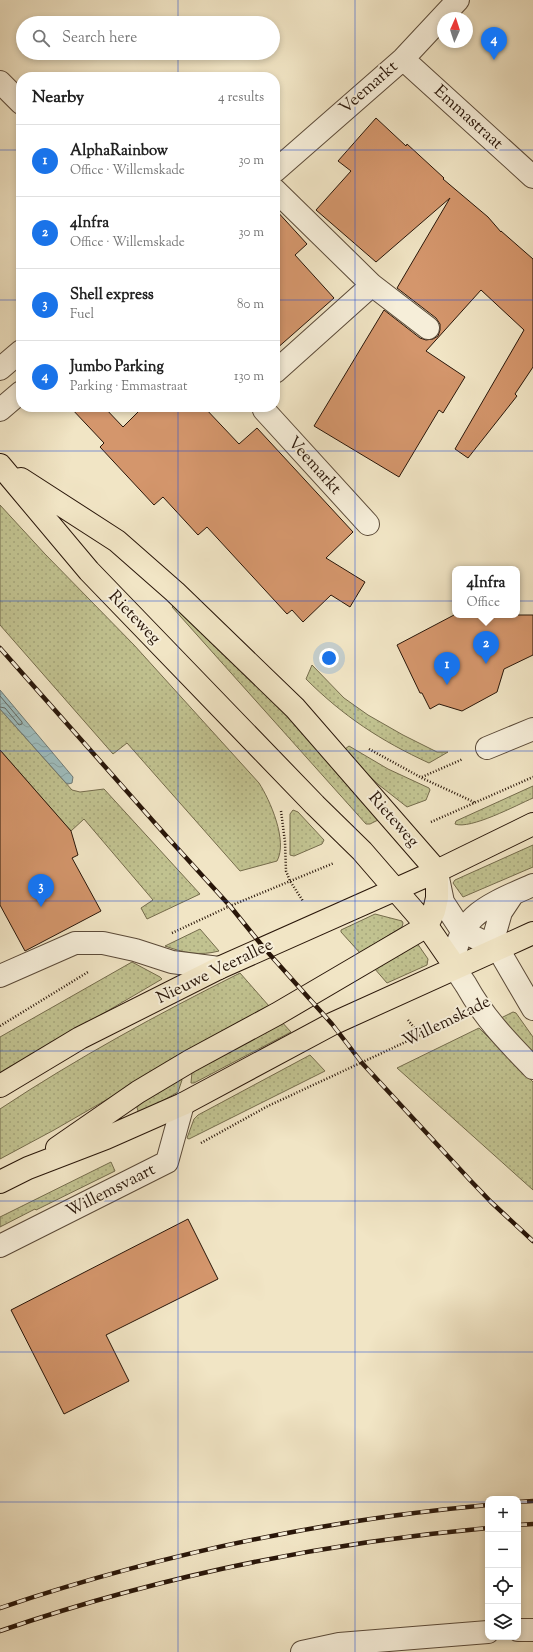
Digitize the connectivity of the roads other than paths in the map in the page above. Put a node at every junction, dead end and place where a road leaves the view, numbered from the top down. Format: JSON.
{"nodes":[{"id":1,"x":458,"y":0,"type":"edge"},
{"id":2,"x":403,"y":59,"type":"junction"},
{"id":3,"x":0,"y":82,"type":"edge"},
{"id":4,"x":16,"y":98,"type":"edge"},
{"id":5,"x":280,"y":167,"type":"edge"},
{"id":6,"x":533,"y":177,"type":"edge"},
{"id":7,"x":280,"y":195,"type":"edge"},
{"id":8,"x":372,"y":285,"type":"junction"},
{"id":9,"x":428,"y":328,"type":"dead end"},
{"id":10,"x":16,"y":355,"type":"edge"},
{"id":11,"x":280,"y":368,"type":"edge"},
{"id":12,"x":0,"y":369,"type":"edge"},
{"id":13,"x":16,"y":396,"type":"edge"},
{"id":14,"x":0,"y":410,"type":"edge"},
{"id":15,"x":266,"y":412,"type":"edge"},
{"id":16,"x":1,"y":465,"type":"edge"},
{"id":17,"x":368,"y":524,"type":"dead end"},
{"id":18,"x":533,"y":729,"type":"edge"},
{"id":19,"x":487,"y":748,"type":"road end"},
{"id":20,"x":533,"y":824,"type":"edge"},
{"id":21,"x":437,"y":871,"type":"junction"},
{"id":22,"x":533,"y":885,"type":"edge"},
{"id":23,"x":396,"y":889,"type":"junction"},
{"id":24,"x":513,"y":894,"type":"junction"},
{"id":25,"x":426,"y":926,"type":"junction"},
{"id":26,"x":462,"y":932,"type":"junction"},
{"id":27,"x":533,"y":933,"type":"edge"},
{"id":28,"x":498,"y":949,"type":"junction"},
{"id":29,"x":219,"y":968,"type":"junction"},
{"id":30,"x":456,"y":968,"type":"junction"},
{"id":31,"x":0,"y":976,"type":"edge"},
{"id":32,"x":533,"y":1009,"type":"edge"},
{"id":33,"x":533,"y":1068,"type":"edge"},
{"id":34,"x":0,"y":1086,"type":"edge"},
{"id":35,"x":183,"y":1104,"type":"junction"},
{"id":36,"x":28,"y":1168,"type":"junction"},
{"id":37,"x":0,"y":1182,"type":"edge"},
{"id":38,"x":0,"y":1246,"type":"edge"},
{"id":39,"x":521,"y":1630,"type":"edge"},
{"id":40,"x":533,"y":1630,"type":"edge"},
{"id":41,"x":485,"y":1632,"type":"edge"},
{"id":42,"x":302,"y":1652,"type":"edge"}],
"edges":[{"from":1,"to":2,"type":"street","name":"Veemarkt"},
{"from":2,"to":5,"type":"street","name":"Veemarkt"},
{"from":2,"to":6,"type":"street","name":"Emmastraat"},
{"from":3,"to":4,"type":"street"},
{"from":7,"to":8,"type":"street"},
{"from":8,"to":9,"type":"street"},
{"from":8,"to":11,"type":"street"},
{"from":10,"to":12,"type":"street"},
{"from":13,"to":14,"type":"street"},
{"from":15,"to":17,"type":"street","name":"Veemarkt"},
{"from":16,"to":21,"type":"main road","name":"Rieteweg"},
{"from":16,"to":23,"type":"main road","name":"Rieteweg"},
{"from":18,"to":19,"type":"street"},
{"from":20,"to":21,"type":"main road"},
{"from":21,"to":23,"type":"main road","name":"Nieuwe Veerallee"},
{"from":21,"to":25,"type":"main road"},
{"from":21,"to":26,"type":"street"},
{"from":22,"to":24,"type":"street"},
{"from":23,"to":25,"type":"main road","name":"Rieteweg"},
{"from":23,"to":29,"type":"main road","name":"Nieuwe Veerallee"},
{"from":24,"to":26,"type":"street"},
{"from":24,"to":28,"type":"street"},
{"from":25,"to":30,"type":"main road","name":"Rieteweg"},
{"from":25,"to":36,"type":"main road"},
{"from":26,"to":28,"type":"street"},
{"from":26,"to":30,"type":"street"},
{"from":27,"to":28,"type":"main road"},
{"from":28,"to":30,"type":"main road"},
{"from":28,"to":32,"type":"street"},
{"from":29,"to":31,"type":"street"},
{"from":29,"to":34,"type":"main road","name":"Nieuwe Veerallee"},
{"from":30,"to":33,"type":"street"},
{"from":30,"to":35,"type":"main road"},
{"from":35,"to":36,"type":"main road"},
{"from":35,"to":38,"type":"street","name":"Willemsvaart"},
{"from":36,"to":37,"type":"main road"},
{"from":39,"to":40,"type":"street"},
{"from":41,"to":42,"type":"street"}]}
